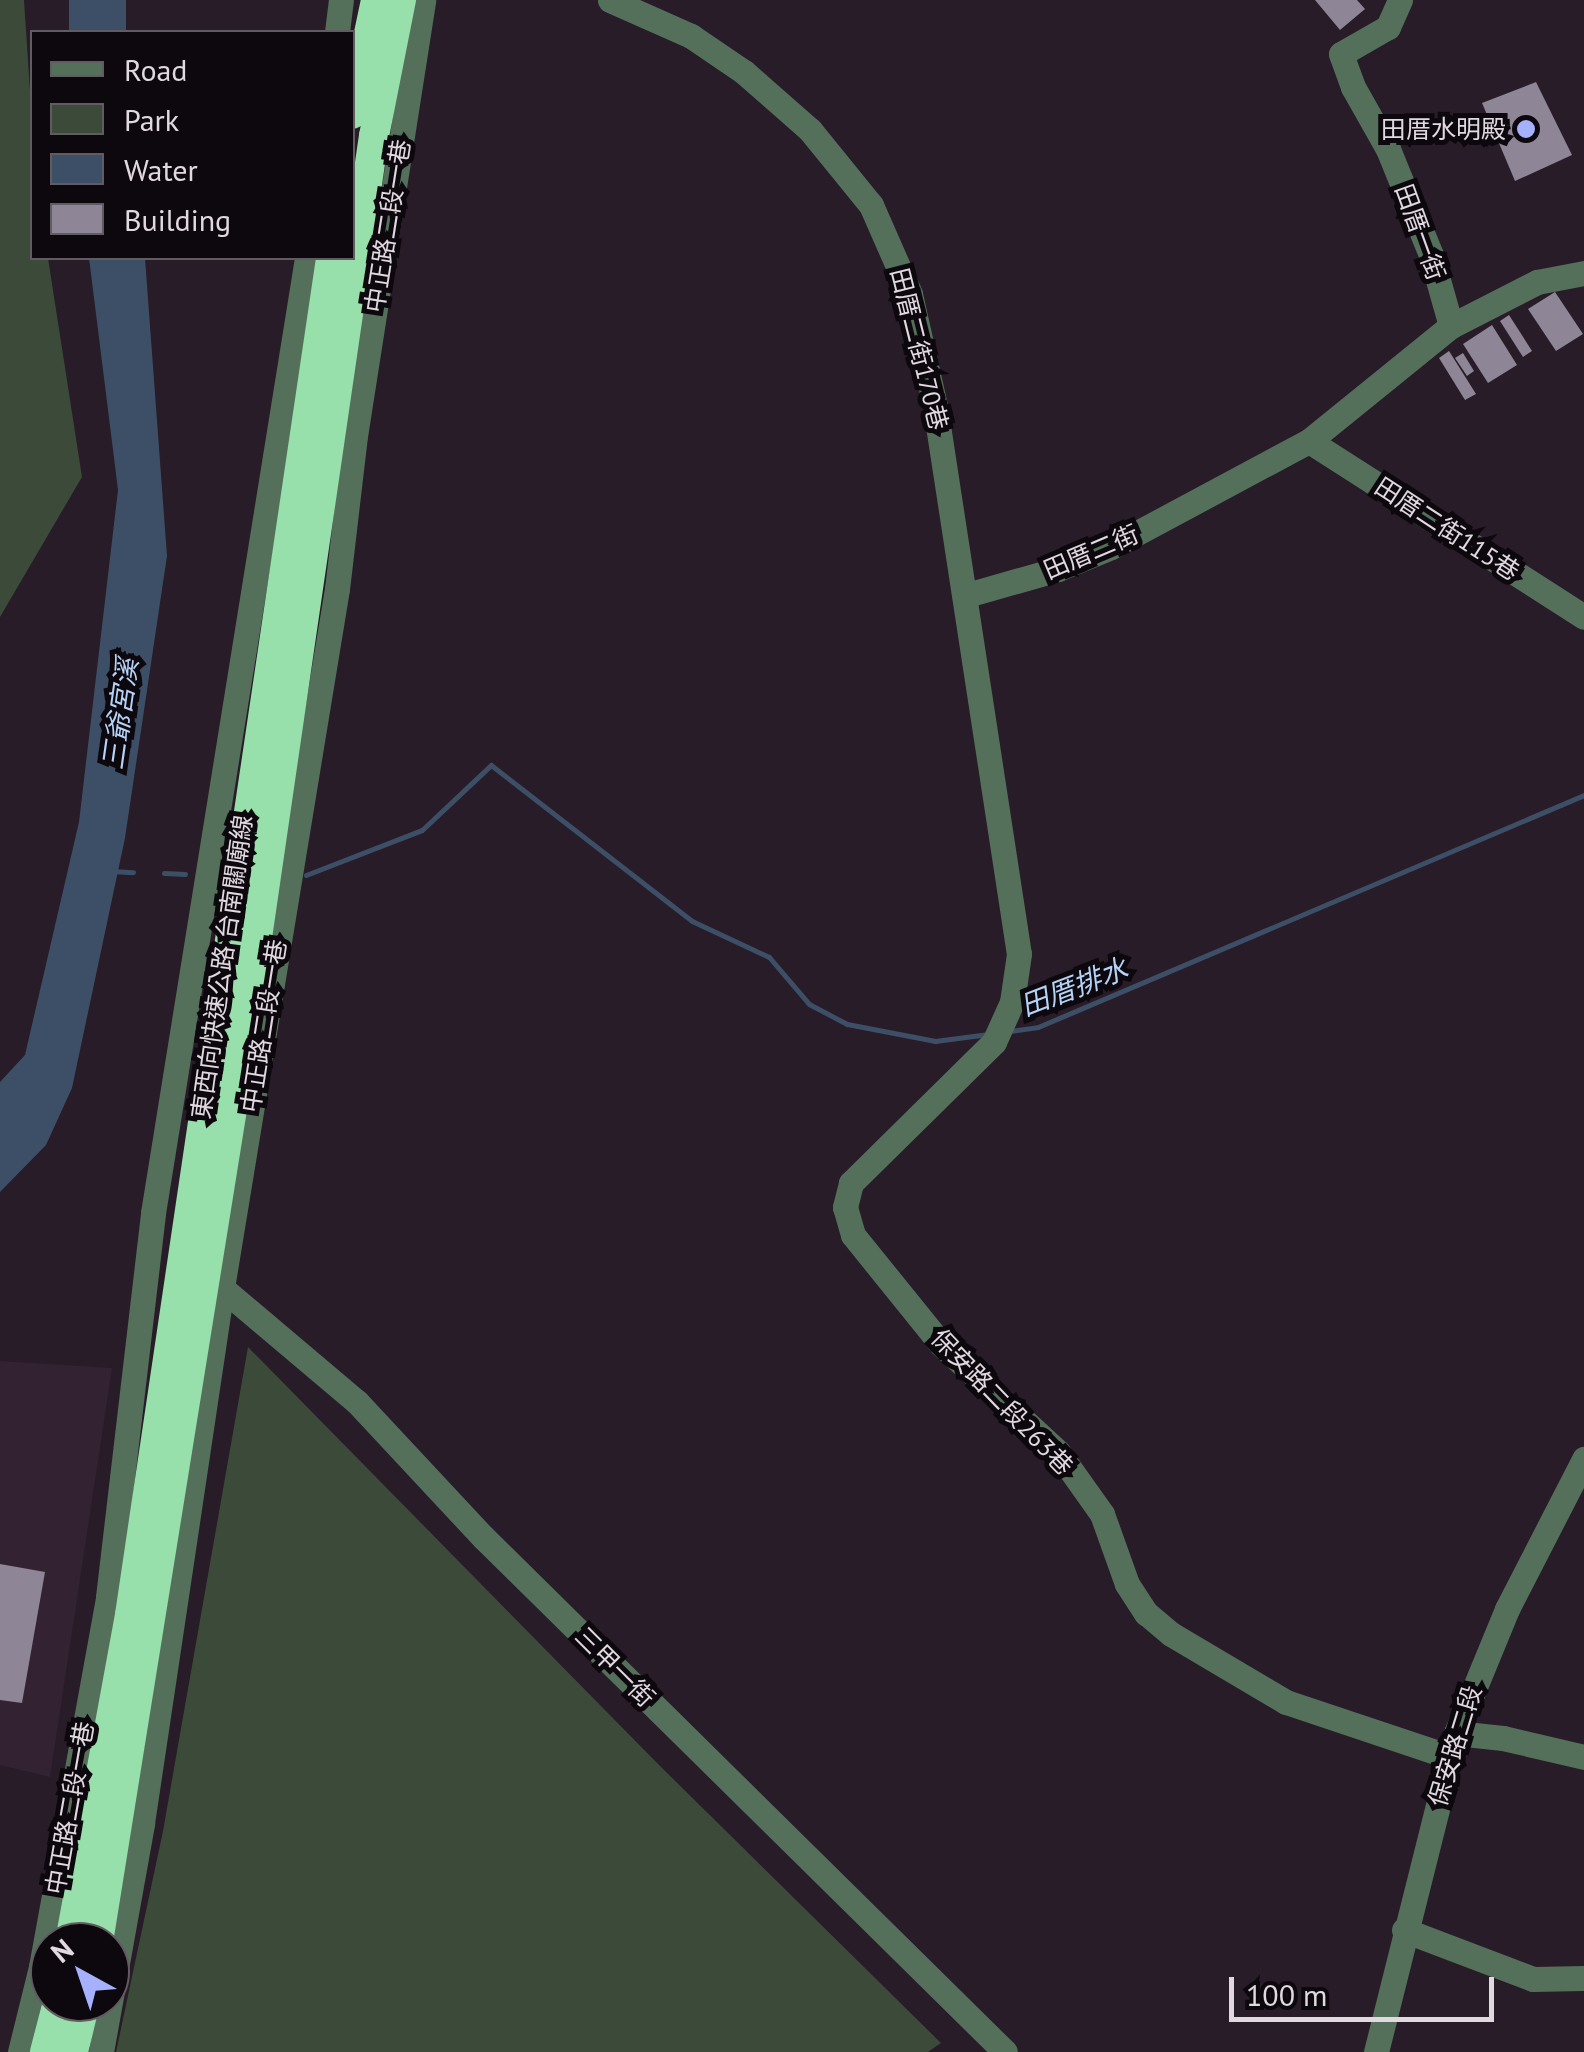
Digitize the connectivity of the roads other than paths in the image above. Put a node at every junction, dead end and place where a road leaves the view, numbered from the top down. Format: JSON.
{"nodes":[{"id":1,"x":341,"y":0,"type":"edge"},
{"id":2,"x":376,"y":0,"type":"edge"},
{"id":3,"x":401,"y":0,"type":"edge"},
{"id":4,"x":423,"y":0,"type":"edge"},
{"id":5,"x":610,"y":0,"type":"edge"},
{"id":6,"x":1400,"y":0,"type":"edge"},
{"id":7,"x":337,"y":30,"type":"edge"},
{"id":8,"x":363,"y":125,"type":"edge"},
{"id":9,"x":355,"y":185,"type":"edge"},
{"id":10,"x":307,"y":260,"type":"edge"},
{"id":11,"x":331,"y":260,"type":"edge"},
{"id":12,"x":345,"y":260,"type":"edge"},
{"id":13,"x":1584,"y":274,"type":"edge"},
{"id":14,"x":1451,"y":326,"type":"junction"},
{"id":15,"x":1309,"y":441,"type":"junction"},
{"id":16,"x":968,"y":595,"type":"junction"},
{"id":17,"x":1584,"y":618,"type":"edge"},
{"id":18,"x":222,"y":1288,"type":"junction"},
{"id":19,"x":1584,"y":1459,"type":"edge"},
{"id":20,"x":1453,"y":1745,"type":"junction"},
{"id":21,"x":1584,"y":1757,"type":"edge"},
{"id":22,"x":74,"y":1922,"type":"edge"},
{"id":23,"x":101,"y":1922,"type":"edge"},
{"id":24,"x":1404,"y":1930,"type":"junction"},
{"id":25,"x":1584,"y":1978,"type":"edge"},
{"id":26,"x":53,"y":2022,"type":"edge"},
{"id":27,"x":80,"y":2022,"type":"edge"},
{"id":28,"x":20,"y":2052,"type":"edge"},
{"id":29,"x":45,"y":2052,"type":"edge"},
{"id":30,"x":72,"y":2052,"type":"edge"},
{"id":31,"x":101,"y":2052,"type":"edge"},
{"id":32,"x":1004,"y":2052,"type":"edge"},
{"id":33,"x":1376,"y":2052,"type":"edge"}],
"edges":[{"from":1,"to":7,"type":"street"},
{"from":2,"to":8,"type":"highway","name":"東西向快速公路 台南關廟線"},
{"from":3,"to":8,"type":"highway","name":"東西向快速公路 台南關廟線"},
{"from":4,"to":18,"type":"street","name":"中正路二段一巷"},
{"from":5,"to":16,"type":"street","name":"田厝二街170巷"},
{"from":6,"to":14,"type":"street","name":"田厝一街"},
{"from":8,"to":9,"type":"highway","name":"東西向快速公路 台南關廟線"},
{"from":10,"to":28,"type":"street","name":"中正路二段一巷"},
{"from":11,"to":22,"type":"highway","name":"東西向快速公路 台南關廟線"},
{"from":12,"to":23,"type":"highway","name":"東西向快速公路 台南關廟線"},
{"from":13,"to":14,"type":"street","name":"田厝二街"},
{"from":14,"to":15,"type":"street","name":"田厝二街"},
{"from":15,"to":16,"type":"street","name":"田厝二街"},
{"from":15,"to":17,"type":"street","name":"田厝二街115巷"},
{"from":16,"to":20,"type":"street","name":"保安路二段263巷"},
{"from":18,"to":31,"type":"street","name":"中正路二段一巷"},
{"from":18,"to":32,"type":"street","name":"三甲一街"},
{"from":19,"to":20,"type":"street","name":"保安路二段"},
{"from":20,"to":21,"type":"street","name":"保安路二段263巷"},
{"from":20,"to":24,"type":"street","name":"保安路二段"},
{"from":24,"to":25,"type":"street"},
{"from":24,"to":33,"type":"street","name":"保安路二段"},
{"from":26,"to":29,"type":"highway"},
{"from":27,"to":30,"type":"highway"}]}
